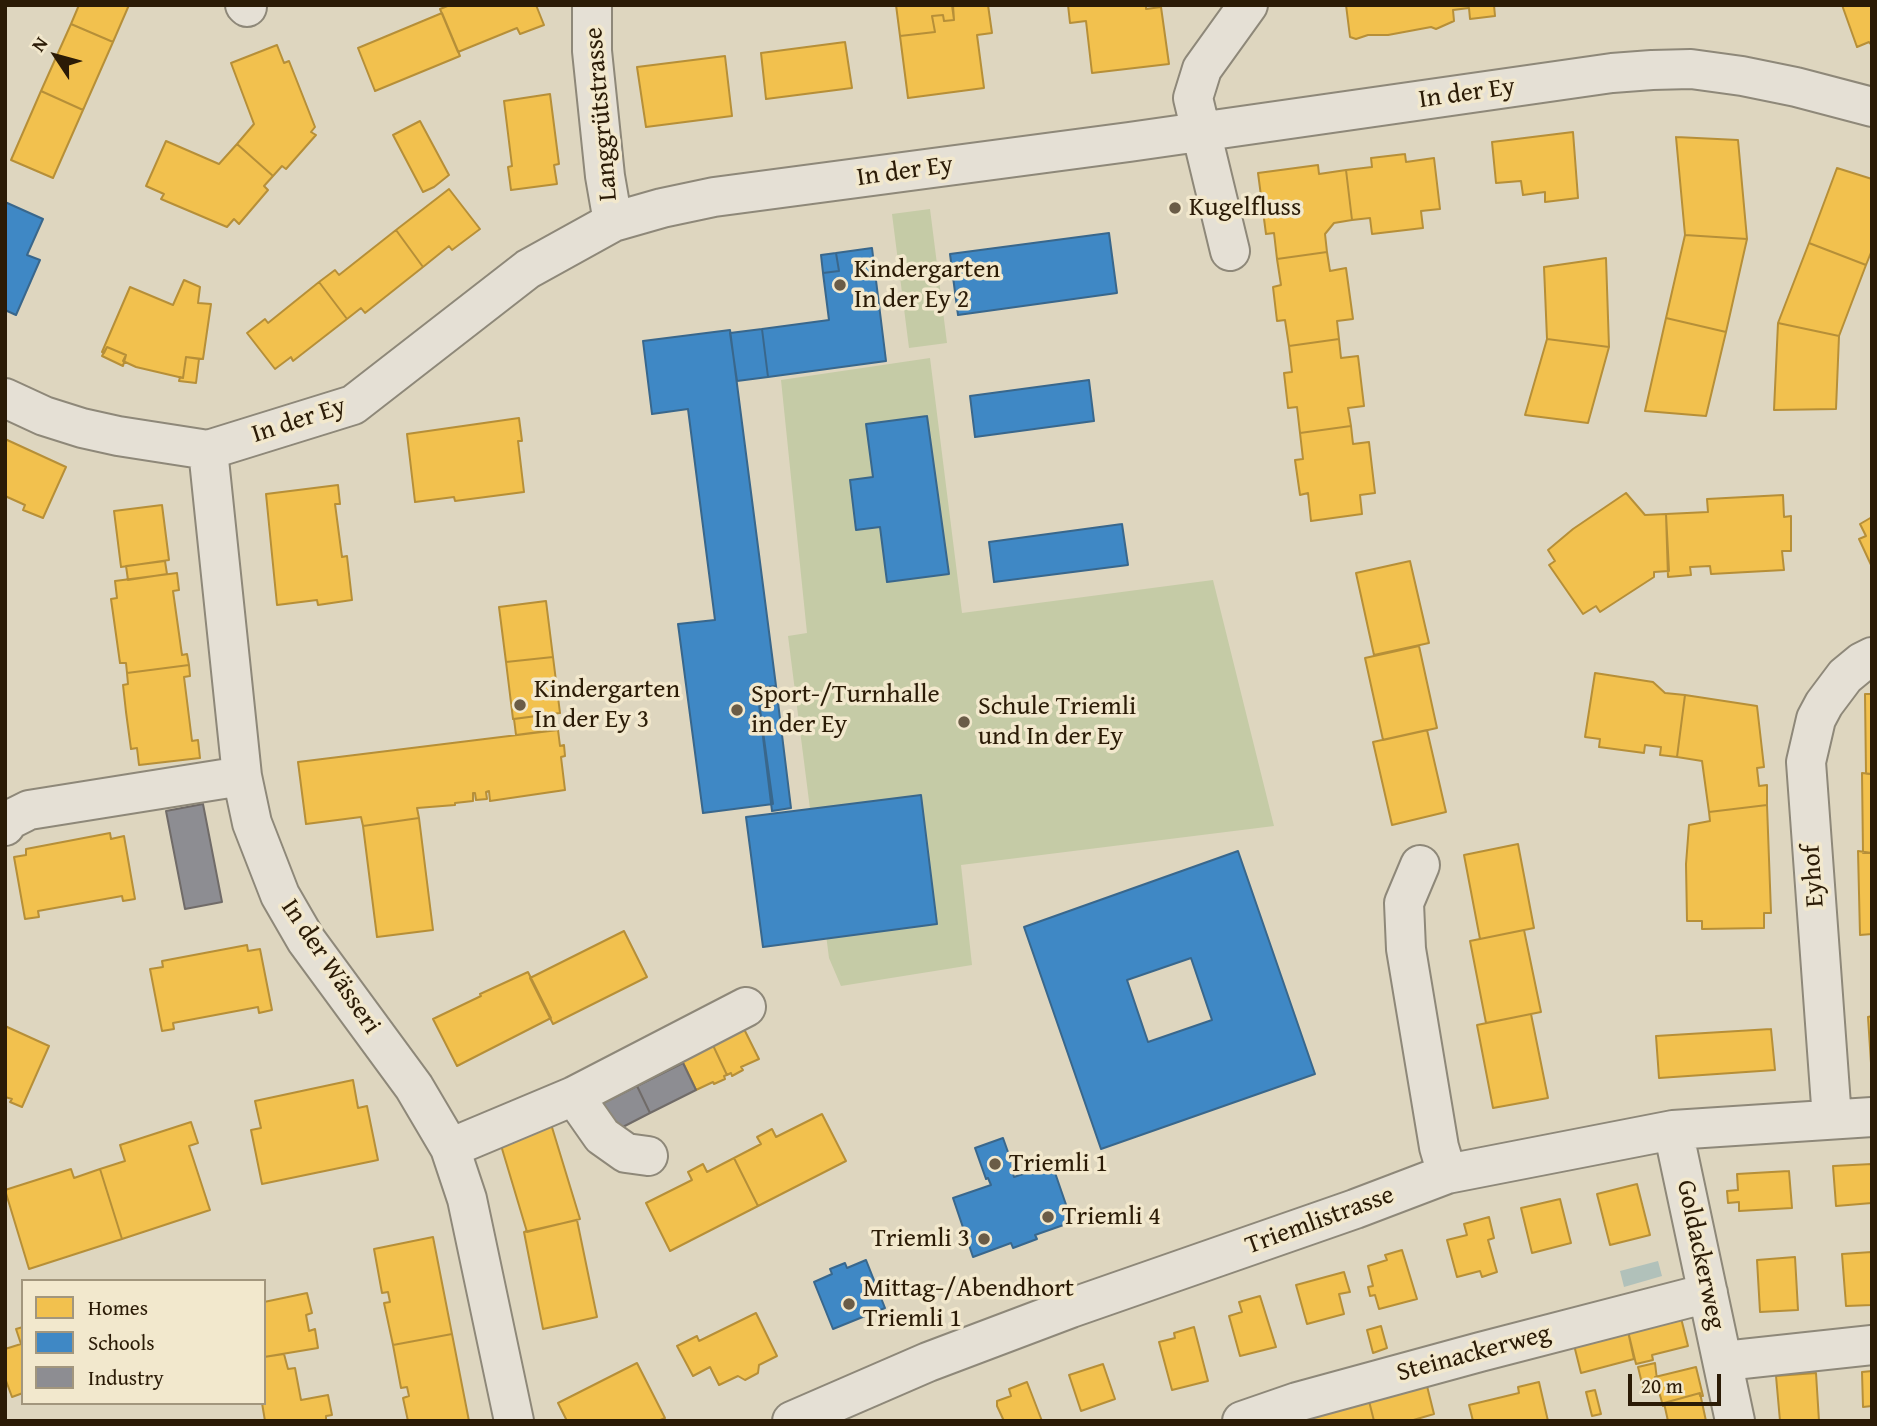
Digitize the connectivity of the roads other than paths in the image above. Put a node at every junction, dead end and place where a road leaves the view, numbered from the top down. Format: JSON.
{"nodes":[{"id":1,"x":592,"y":5,"type":"edge"},
{"id":2,"x":1248,"y":5,"type":"edge"},
{"id":3,"x":1872,"y":107,"type":"edge"},
{"id":4,"x":1200,"y":131,"type":"junction"},
{"id":5,"x":613,"y":222,"type":"junction"},
{"id":6,"x":1230,"y":251,"type":"dead end"},
{"id":7,"x":5,"y":398,"type":"edge"},
{"id":8,"x":208,"y":450,"type":"junction"},
{"id":9,"x":1872,"y":657,"type":"edge"},
{"id":10,"x":243,"y":776,"type":"junction"},
{"id":11,"x":5,"y":826,"type":"edge"},
{"id":12,"x":1420,"y":865,"type":"dead end"},
{"id":13,"x":746,"y":1007,"type":"dead end"},
{"id":14,"x":575,"y":1096,"type":"junction"},
{"id":15,"x":1872,"y":1117,"type":"edge"},
{"id":16,"x":1832,"y":1119,"type":"junction"},
{"id":17,"x":1673,"y":1130,"type":"junction"},
{"id":18,"x":450,"y":1148,"type":"junction"},
{"id":19,"x":648,"y":1156,"type":"dead end"},
{"id":20,"x":1447,"y":1174,"type":"junction"},
{"id":21,"x":1708,"y":1293,"type":"junction"},
{"id":22,"x":1872,"y":1345,"type":"edge"},
{"id":23,"x":1724,"y":1361,"type":"junction"},
{"id":24,"x":514,"y":1421,"type":"edge"},
{"id":25,"x":792,"y":1421,"type":"edge"},
{"id":26,"x":1242,"y":1421,"type":"edge"},
{"id":27,"x":1735,"y":1421,"type":"edge"}],
"edges":[{"from":1,"to":5,"type":"street","name":"Langgrütstrasse"},
{"from":2,"to":4,"type":"street"},
{"from":3,"to":4,"type":"street","name":"In der Ey"},
{"from":4,"to":5,"type":"street","name":"In der Ey"},
{"from":4,"to":6,"type":"street"},
{"from":5,"to":8,"type":"street","name":"In der Ey"},
{"from":7,"to":8,"type":"street","name":"In der Ey"},
{"from":8,"to":10,"type":"street","name":"In der Wässeri"},
{"from":9,"to":16,"type":"street","name":"Eyhof"},
{"from":10,"to":11,"type":"street"},
{"from":10,"to":18,"type":"street","name":"In der Wässeri"},
{"from":12,"to":20,"type":"street"},
{"from":13,"to":14,"type":"street"},
{"from":14,"to":18,"type":"street"},
{"from":14,"to":19,"type":"street"},
{"from":15,"to":16,"type":"street","name":"Triemlistrasse"},
{"from":16,"to":17,"type":"street","name":"Triemlistrasse"},
{"from":17,"to":20,"type":"street","name":"Triemlistrasse"},
{"from":17,"to":21,"type":"street","name":"Goldackerweg"},
{"from":18,"to":24,"type":"street","name":"In der Wässeri"},
{"from":20,"to":25,"type":"street","name":"Triemlistrasse"},
{"from":21,"to":23,"type":"street","name":"Goldackerweg"},
{"from":21,"to":26,"type":"street","name":"Steinackerweg"},
{"from":22,"to":23,"type":"street"},
{"from":23,"to":27,"type":"street","name":"Goldackerweg"}]}
